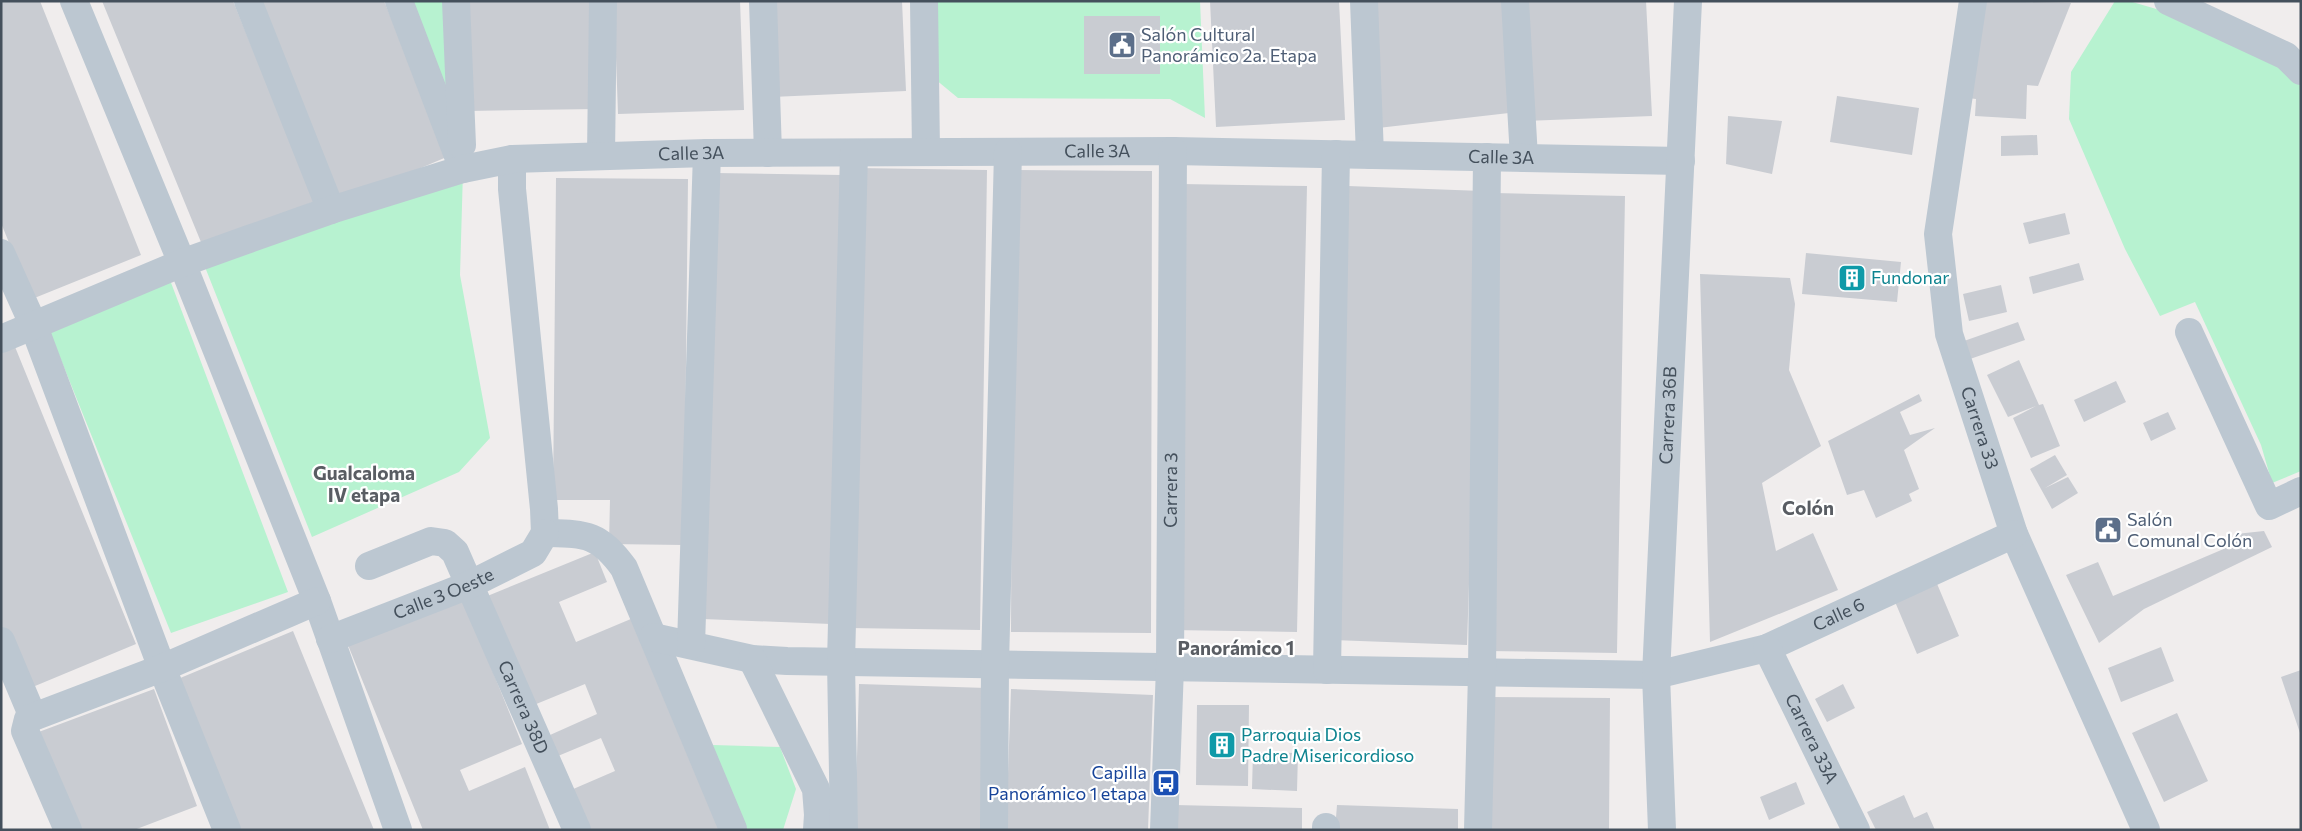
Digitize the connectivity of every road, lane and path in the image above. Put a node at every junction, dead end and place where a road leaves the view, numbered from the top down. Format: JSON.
{"nodes":[{"id":1,"x":74,"y":1,"type":"edge"},
{"id":2,"x":248,"y":1,"type":"edge"},
{"id":3,"x":399,"y":1,"type":"edge"},
{"id":4,"x":456,"y":1,"type":"edge"},
{"id":5,"x":603,"y":1,"type":"edge"},
{"id":6,"x":763,"y":1,"type":"edge"},
{"id":7,"x":924,"y":1,"type":"edge"},
{"id":8,"x":1364,"y":1,"type":"edge"},
{"id":9,"x":1515,"y":1,"type":"edge"},
{"id":10,"x":1688,"y":1,"type":"edge"},
{"id":11,"x":1973,"y":1,"type":"edge"},
{"id":12,"x":2168,"y":1,"type":"edge"},
{"id":13,"x":2301,"y":71,"type":"edge"},
{"id":14,"x":1173,"y":151,"type":"junction"},
{"id":15,"x":854,"y":152,"type":"junction"},
{"id":16,"x":926,"y":152,"type":"junction"},
{"id":17,"x":1008,"y":152,"type":"junction"},
{"id":18,"x":707,"y":153,"type":"junction"},
{"id":19,"x":768,"y":153,"type":"junction"},
{"id":20,"x":1336,"y":154,"type":"junction"},
{"id":21,"x":601,"y":155,"type":"junction"},
{"id":22,"x":1370,"y":155,"type":"junction"},
{"id":23,"x":1487,"y":157,"type":"junction"},
{"id":24,"x":1524,"y":158,"type":"junction"},
{"id":25,"x":512,"y":159,"type":"junction"},
{"id":26,"x":1681,"y":161,"type":"junction"},
{"id":27,"x":463,"y":169,"type":"junction"},
{"id":28,"x":331,"y":210,"type":"junction"},
{"id":29,"x":1,"y":253,"type":"edge"},
{"id":30,"x":182,"y":263,"type":"junction"},
{"id":31,"x":33,"y":324,"type":"junction"},
{"id":32,"x":2189,"y":332,"type":"dead end"},
{"id":33,"x":1,"y":339,"type":"edge"},
{"id":34,"x":2301,"y":491,"type":"edge"},
{"id":35,"x":545,"y":533,"type":"junction"},
{"id":36,"x":2014,"y":534,"type":"junction"},
{"id":37,"x":370,"y":566,"type":"dead end"},
{"id":38,"x":468,"y":586,"type":"junction"},
{"id":39,"x":317,"y":601,"type":"junction"},
{"id":40,"x":653,"y":637,"type":"junction"},
{"id":41,"x":330,"y":639,"type":"junction"},
{"id":42,"x":1,"y":641,"type":"edge"},
{"id":43,"x":691,"y":645,"type":"junction"},
{"id":44,"x":1767,"y":648,"type":"junction"},
{"id":45,"x":752,"y":659,"type":"junction"},
{"id":46,"x":841,"y":662,"type":"junction"},
{"id":47,"x":995,"y":665,"type":"junction"},
{"id":48,"x":162,"y":668,"type":"junction"},
{"id":49,"x":1170,"y":668,"type":"junction"},
{"id":50,"x":1327,"y":670,"type":"junction"},
{"id":51,"x":1482,"y":672,"type":"junction"},
{"id":52,"x":1656,"y":675,"type":"junction"},
{"id":53,"x":33,"y":717,"type":"junction"},
{"id":54,"x":733,"y":829,"type":"edge"},
{"id":55,"x":68,"y":830,"type":"edge"},
{"id":56,"x":227,"y":830,"type":"edge"},
{"id":57,"x":398,"y":830,"type":"edge"},
{"id":58,"x":576,"y":830,"type":"edge"},
{"id":59,"x":817,"y":830,"type":"edge"},
{"id":60,"x":844,"y":830,"type":"edge"},
{"id":61,"x":994,"y":830,"type":"edge"},
{"id":62,"x":1164,"y":830,"type":"edge"},
{"id":63,"x":1478,"y":830,"type":"edge"},
{"id":64,"x":1662,"y":830,"type":"edge"},
{"id":65,"x":1856,"y":830,"type":"edge"},
{"id":66,"x":2146,"y":830,"type":"edge"}],
"edges":[{"from":1,"to":30,"type":"street"},
{"from":2,"to":28,"type":"street"},
{"from":3,"to":27,"type":"street"},
{"from":4,"to":27,"type":"street"},
{"from":5,"to":21,"type":"street"},
{"from":6,"to":19,"type":"street"},
{"from":7,"to":16,"type":"street"},
{"from":8,"to":22,"type":"street"},
{"from":9,"to":24,"type":"street"},
{"from":10,"to":26,"type":"street","name":"Carrera 36B"},
{"from":11,"to":36,"type":"street","name":"Carrera 33"},
{"from":12,"to":13,"type":"street"},
{"from":14,"to":17,"type":"street","name":"Calle 3A"},
{"from":14,"to":20,"type":"street","name":"Calle 3A"},
{"from":14,"to":49,"type":"street","name":"Carrera 3"},
{"from":15,"to":16,"type":"street","name":"Calle 3A"},
{"from":15,"to":19,"type":"street","name":"Calle 3A"},
{"from":15,"to":46,"type":"street"},
{"from":16,"to":17,"type":"street","name":"Calle 3A"},
{"from":17,"to":47,"type":"street"},
{"from":18,"to":19,"type":"street","name":"Calle 3A"},
{"from":18,"to":21,"type":"street","name":"Calle 3A"},
{"from":18,"to":43,"type":"street"},
{"from":20,"to":22,"type":"street","name":"Calle 3A"},
{"from":20,"to":50,"type":"street"},
{"from":21,"to":25,"type":"street","name":"Calle 3A"},
{"from":22,"to":23,"type":"street","name":"Calle 3A"},
{"from":23,"to":24,"type":"street","name":"Calle 3A"},
{"from":23,"to":51,"type":"street"},
{"from":24,"to":26,"type":"street","name":"Calle 3A"},
{"from":25,"to":27,"type":"street","name":"Calle 3A"},
{"from":25,"to":35,"type":"street"},
{"from":26,"to":52,"type":"street","name":"Carrera 36B"},
{"from":27,"to":28,"type":"street","name":"Calle 3A"},
{"from":28,"to":30,"type":"street","name":"Calle 3A"},
{"from":29,"to":31,"type":"street"},
{"from":30,"to":31,"type":"street","name":"Calle 3A"},
{"from":30,"to":39,"type":"street"},
{"from":31,"to":33,"type":"street","name":"Calle 3A"},
{"from":31,"to":48,"type":"street"},
{"from":32,"to":34,"type":"street"},
{"from":35,"to":38,"type":"street","name":"Calle 3 Oeste"},
{"from":35,"to":40,"type":"street"},
{"from":36,"to":44,"type":"street","name":"Calle 6"},
{"from":36,"to":66,"type":"street","name":"Carrera 33"},
{"from":37,"to":38,"type":"street","name":"Carrera 38D"},
{"from":38,"to":41,"type":"street","name":"Calle 3 Oeste"},
{"from":38,"to":58,"type":"street","name":"Carrera 38D"},
{"from":39,"to":41,"type":"street"},
{"from":39,"to":48,"type":"street"},
{"from":40,"to":43,"type":"street","name":"Calle 6"},
{"from":40,"to":54,"type":"street"},
{"from":41,"to":57,"type":"street"},
{"from":42,"to":53,"type":"street"},
{"from":43,"to":45,"type":"street","name":"Calle 6"},
{"from":44,"to":52,"type":"street","name":"Calle 6"},
{"from":44,"to":65,"type":"street","name":"Carrera 33A"},
{"from":45,"to":46,"type":"street","name":"Calle 6"},
{"from":45,"to":59,"type":"street"},
{"from":46,"to":47,"type":"street","name":"Calle 6"},
{"from":46,"to":60,"type":"street"},
{"from":47,"to":49,"type":"street","name":"Calle 6"},
{"from":47,"to":61,"type":"street"},
{"from":48,"to":53,"type":"street"},
{"from":48,"to":56,"type":"street"},
{"from":49,"to":50,"type":"street","name":"Calle 6"},
{"from":49,"to":62,"type":"street","name":"Carrera 3"},
{"from":50,"to":51,"type":"street","name":"Calle 6"},
{"from":51,"to":52,"type":"street","name":"Calle 6"},
{"from":51,"to":63,"type":"street"},
{"from":52,"to":64,"type":"street","name":"Carrera 36B"},
{"from":53,"to":55,"type":"street"}]}
